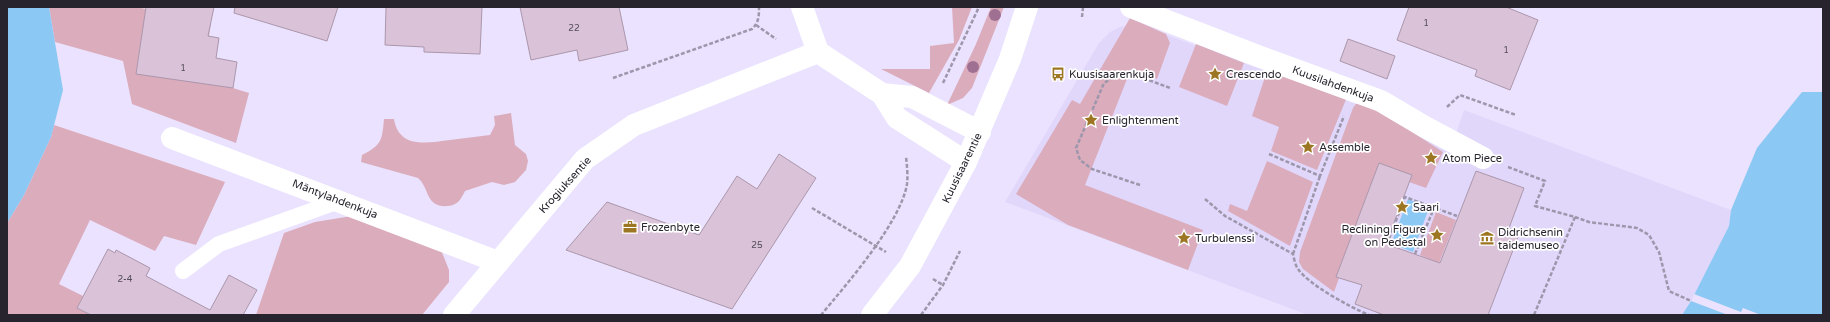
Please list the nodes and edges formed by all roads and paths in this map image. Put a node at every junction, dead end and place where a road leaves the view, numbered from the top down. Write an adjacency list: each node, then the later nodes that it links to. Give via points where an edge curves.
1 (759, 7): 8 (path)
2 (802, 7): 10 (street)
3 (979, 7): 15 (path)
4 (1027, 7): 19 (street, Kuusisaarentie, via 1010,59)
5 (1083, 7): 7 (path)
6 (1131, 7): 13 (street, Kuusilahdenkuja)
7 (1082, 17)
8 (756, 25): 9 (path); 11 (path, via 752,29)
9 (779, 41)
10 (818, 52): 14 (street); 38 (street, Krogiuksentie, via 634,126 585,159)
11 (613, 78)
12 (1170, 88): 26 (path, via 1130,73 1117,75 1104,83 1076,148 1080,160 1092,170)
13 (1354, 91): 17 (street, Kuusilahdenkuja, via 1381,101); 25 (path)
14 (882, 94): 15 (street, via 912,97); 18 (street, via 897,118)
15 (931, 106): 19 (street)
16 (1516, 115): 17 (path, via 1460,95)
17 (1425, 127): 22 (street, Kuusilahdenkuja)
18 (915, 131): 23 (street); 34 (path, via 904,149 907,185 897,213)
19 (980, 132): 23 (street, Kuusisaarentie)
20 (172, 138): 28 (street, Mäntylahdenkuja)
21 (1269, 154): 25 (path)
22 (1483, 158)
23 (966, 162): 43 (street, Kuusisaarentie, via 910,266)
24 (1527, 173): 32 (path, via 1545,180 1535,206)
25 (1320, 176): 36 (path)
26 (1140, 185)
27 (1205, 199): 36 (path, via 1225,216)
28 (339, 201): 38 (street, Mäntylahdenkuja); 39 (lane, via 218,244)
29 (812, 208): 34 (path)
30 (1434, 208): 31 (path); 33 (path, via 1405,196); 37 (path)
31 (1457, 216)
32 (1575, 218): 40 (path, via 1637,228 1649,235 1659,252 1669,291); 46 (path)
33 (1387, 244)
34 (875, 246): 42 (path)
35 (960, 250): 44 (path, via 943,285)
36 (1293, 254): 45 (path, via 1297,268 1309,280 1348,306)
37 (1415, 254)
38 (498, 262): 41 (street, Krogiuksentie)
39 (183, 271)
40 (1691, 301)
41 (454, 315)
42 (821, 315)
43 (872, 315)
44 (921, 315)
45 (1369, 315)
46 (1534, 315)

